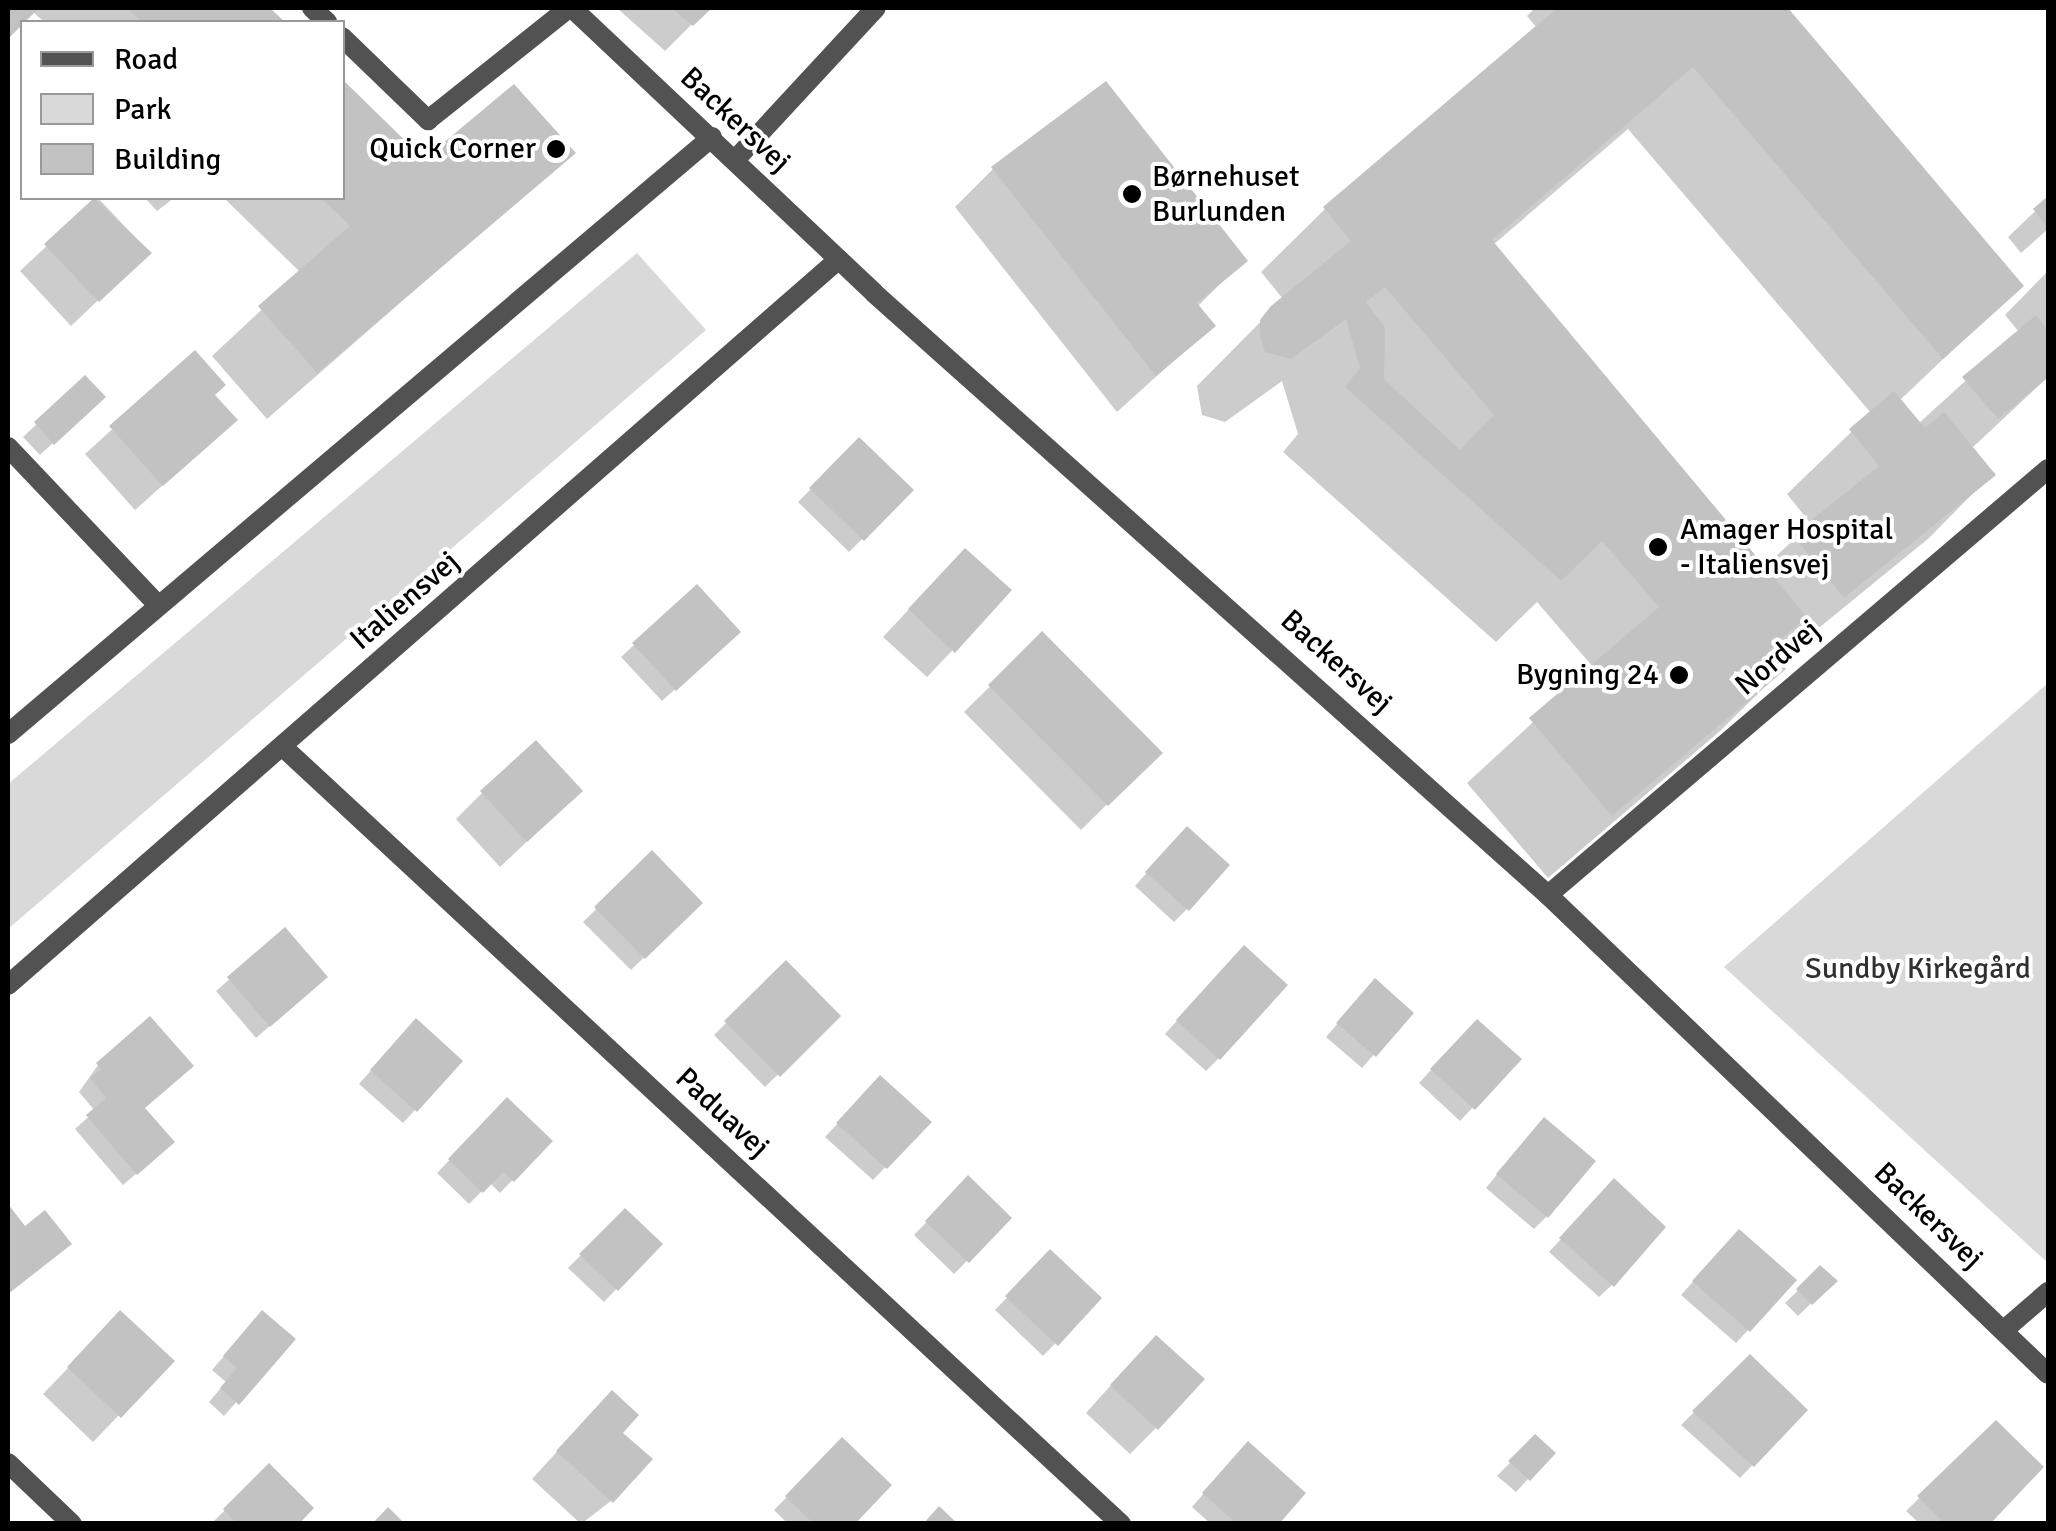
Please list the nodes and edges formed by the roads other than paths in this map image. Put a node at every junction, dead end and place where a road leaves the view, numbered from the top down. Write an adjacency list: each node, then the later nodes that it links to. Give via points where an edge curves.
1 (570, 8): 3 (street, via 428,120); 4 (street, Backersvej)
2 (876, 8): 5 (street)
3 (345, 40)
4 (712, 137): 5 (street, Backersvej); 9 (street)
5 (735, 160): 6 (street, Backersvej)
6 (839, 259): 11 (street, Italiensvej); 12 (street, Backersvej)
7 (8, 447): 9 (street)
8 (2048, 469): 12 (street, Nordvej)
9 (158, 605): 10 (street)
10 (8, 734)
11 (284, 747): 13 (street, Italiensvej); 19 (street, Paduavej)
12 (1548, 895): 15 (street, Backersvej)
13 (8, 984)
14 (2048, 1292): 15 (street)
15 (2004, 1330): 16 (street, Backersvej)
16 (2048, 1374)
17 (8, 1462): 18 (street)
18 (72, 1524)
19 (1121, 1524)

